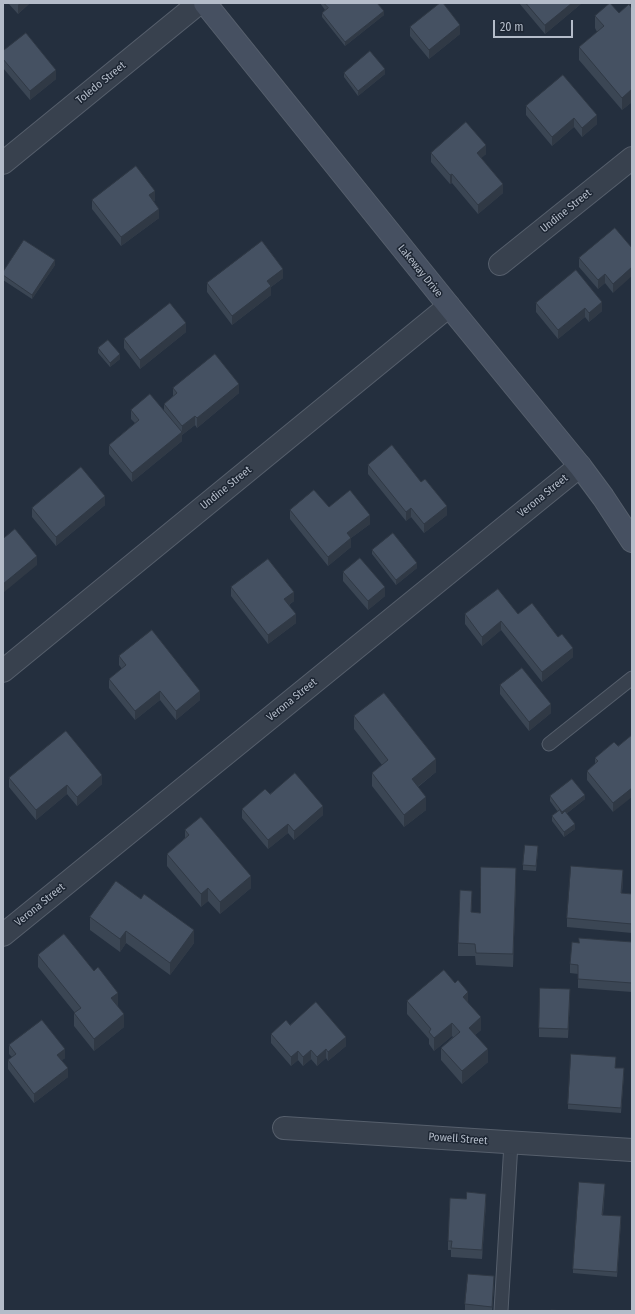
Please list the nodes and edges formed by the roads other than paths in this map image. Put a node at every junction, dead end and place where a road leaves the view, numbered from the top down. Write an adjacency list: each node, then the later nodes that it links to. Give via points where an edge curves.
1 (199, 3): 4 (street, Toledo Street)
2 (206, 3): 6 (main road, Lakeway Drive)
3 (632, 158): 5 (street, Undine Street)
4 (3, 163)
5 (500, 264)
6 (449, 306): 7 (main road, Lakeway Drive); 9 (street, Undine Street)
7 (580, 466): 8 (main road, Lakeway Drive, via 604,497); 12 (street, Verona Street)
8 (632, 541)
9 (3, 671)
10 (632, 678): 11 (lane)
11 (549, 744)
12 (3, 935)
13 (284, 1128): 14 (street, Powell Street)
14 (510, 1143): 15 (street, Powell Street); 16 (lane)
15 (632, 1150)
16 (501, 1311)

